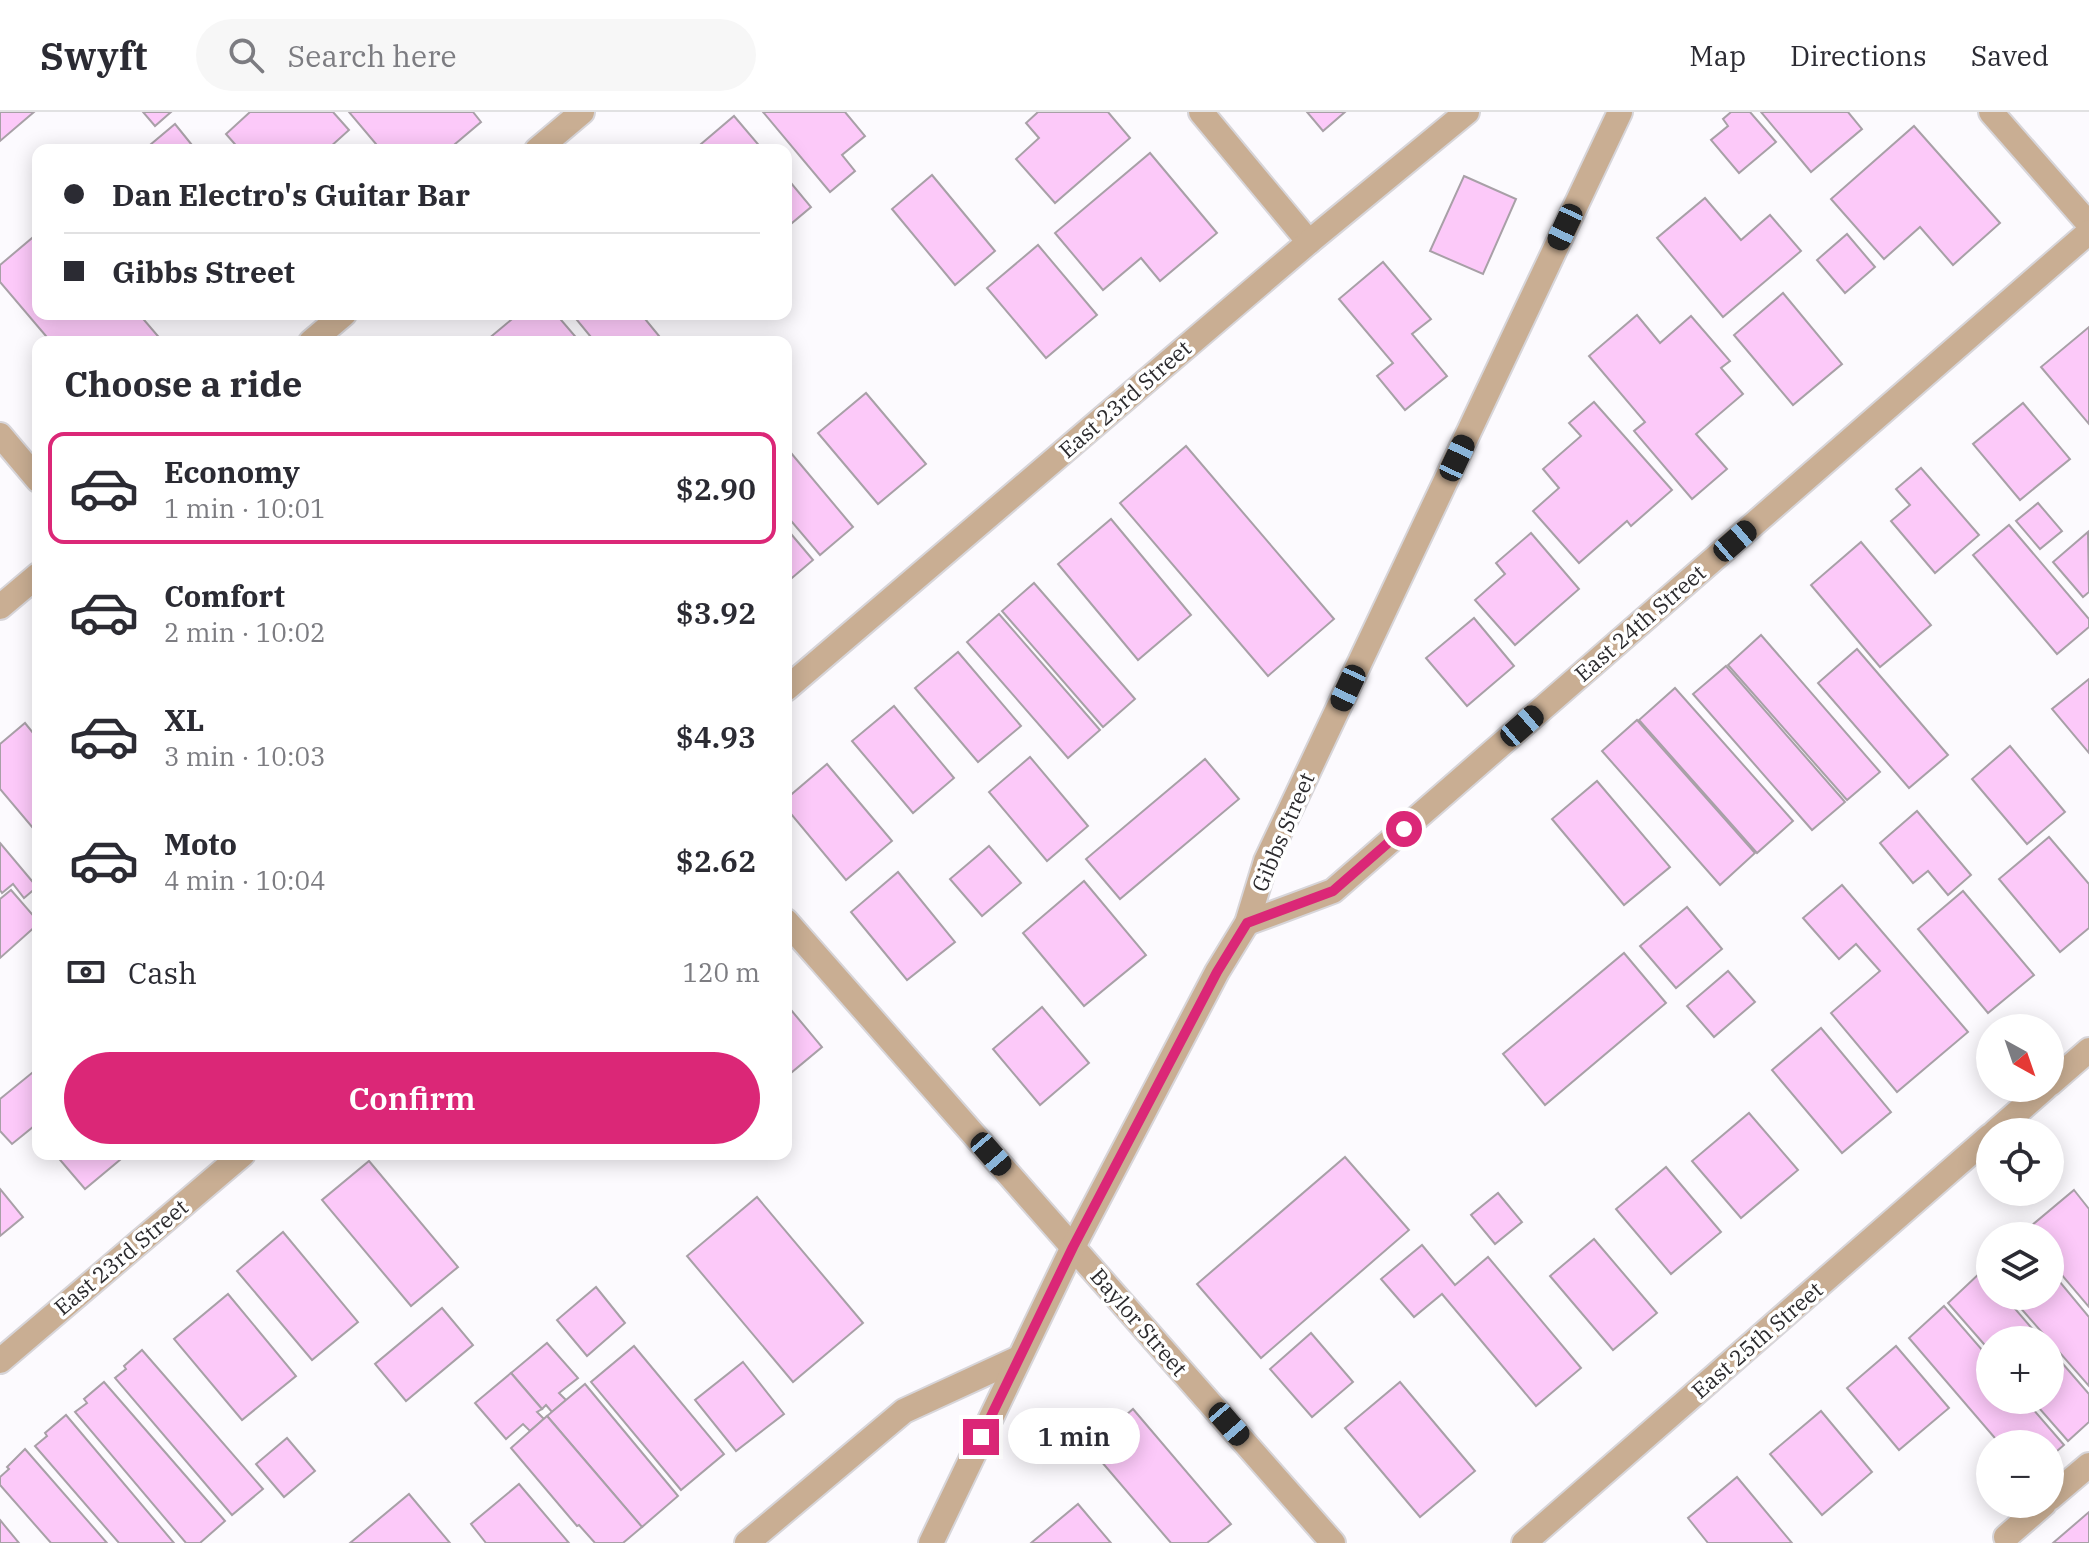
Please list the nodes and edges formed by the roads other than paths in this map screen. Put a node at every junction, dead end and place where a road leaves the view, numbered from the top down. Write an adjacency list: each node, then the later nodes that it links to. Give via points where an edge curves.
1 (582, 112): 6 (street)
2 (1201, 112): 9 (street)
3 (1467, 112): 9 (street, East 23rd Street)
4 (1620, 112): 17 (street, Gibbs Street, via 1266,861)
5 (1991, 112): 7 (street)
6 (544, 144)
7 (2089, 224)
8 (2089, 232): 17 (street, East 24th Street, via 1333,891)
9 (1309, 242): 16 (street, East 23rd Street)
10 (337, 320): 11 (street)
11 (318, 336)
12 (0, 435): 13 (street)
13 (32, 473)
14 (32, 580): 15 (street)
15 (0, 607)
16 (792, 684)
17 (1247, 923): 25 (street, Gibbs Street)
18 (792, 928): 25 (street, Baylor Street)
19 (2089, 1050): 20 (street)
20 (2064, 1072)
21 (2029, 1102): 22 (street)
22 (2011, 1118)
23 (1976, 1148): 35 (street, East 25th Street)
24 (236, 1160): 27 (street, East 23rd Street)
25 (1073, 1247): 26 (street, Gibbs Street); 34 (street, Baylor Street)
26 (1019, 1358): 32 (street, via 904,1411); 33 (street, Gibbs Street)
27 (0, 1361)
28 (2089, 1465): 29 (street)
29 (2064, 1486)
30 (2028, 1518): 31 (street)
31 (2006, 1537)
32 (747, 1543)
33 (931, 1543)
34 (1333, 1543)
35 (1524, 1543)

